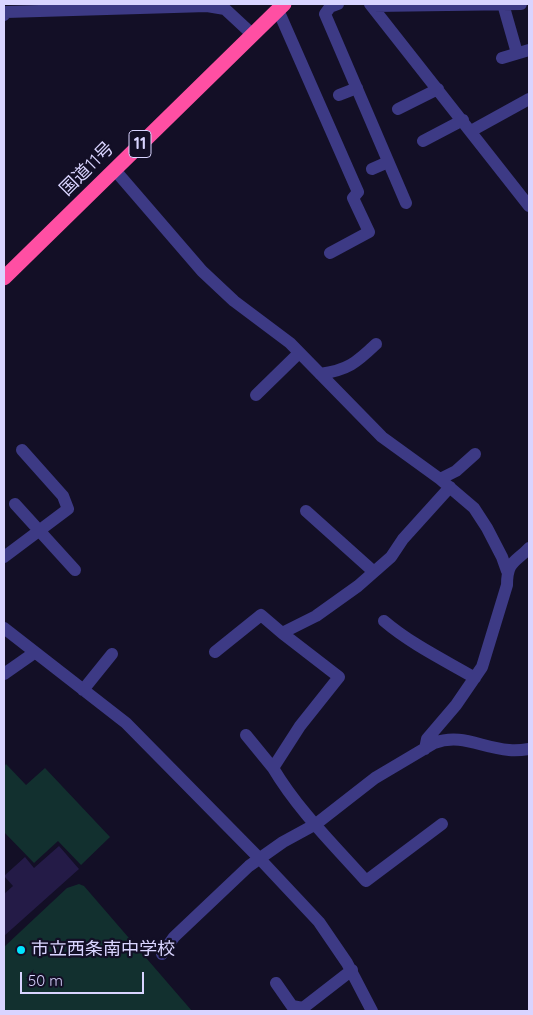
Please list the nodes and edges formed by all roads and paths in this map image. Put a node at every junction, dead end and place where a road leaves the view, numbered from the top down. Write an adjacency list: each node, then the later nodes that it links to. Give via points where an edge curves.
1 (338, 4): 11 (street, via 325,14)
2 (503, 4): 3 (street); 4 (street); 9 (street)
3 (521, 4)
4 (372, 5): 12 (street)
5 (59, 7): 7 (street, via 6,12); 8 (street, via 207,6 225,9)
6 (281, 7): 8 (highway, 国道11号 / 11); 24 (street, via 358,192 353,198 369,232)
7 (4, 15)
8 (253, 35): 20 (highway, 国道11号 / 11)
9 (523, 51): 10 (street)
10 (502, 58)
11 (357, 88): 13 (street); 19 (street)
12 (438, 89): 15 (street); 16 (street)
13 (339, 95)
14 (529, 99): 17 (street)
15 (398, 109)
16 (463, 120): 17 (street); 18 (street)
17 (471, 131): 23 (street)
18 (422, 141)
19 (388, 162): 21 (street); 22 (street)
20 (114, 169): 25 (highway, 国道11号 / 11); 27 (street, via 202,271)
21 (372, 169)
22 (406, 203)
23 (529, 206)
24 (330, 253)
25 (4, 278)
26 (376, 344): 28 (street, via 359,361 340,371)
27 (299, 353): 28 (street); 29 (street)
28 (320, 374): 32 (street, via 382,437)
29 (256, 395)
30 (22, 450): 36 (street, via 63,496 68,509)
31 (475, 454): 32 (street, via 456,471)
32 (440, 479): 33 (street)
33 (450, 487): 40 (street, via 474,508); 41 (street, via 391,557)
34 (15, 504): 36 (street)
35 (306, 511): 41 (street)
36 (39, 531): 38 (street); 39 (street)
37 (529, 548): 40 (street)
38 (4, 557)
39 (74, 570)
40 (507, 571): 49 (street, via 507,584 482,667)
41 (374, 572): 44 (street, via 316,616)
42 (384, 621): 49 (street, via 404,638)
43 (4, 628): 46 (street)
44 (282, 632): 45 (street, via 261,615); 54 (street, via 339,676 300,726)
45 (215, 652)
46 (34, 653): 48 (street); 50 (street)
47 (112, 654): 50 (street)
48 (4, 674)
49 (475, 678): 52 (street, via 427,739)
50 (83, 690): 57 (street, via 126,723)
51 (246, 735): 54 (street)
52 (425, 748): 53 (street, via 453,738 508,750); 55 (street, via 375,778)
53 (529, 750)
54 (273, 768): 55 (street, via 284,787)
55 (316, 824): 56 (street, via 366,881); 57 (street)
56 (442, 824)
57 (259, 858): 58 (street, via 174,937); 59 (street, via 319,922)
58 (162, 954)
59 (352, 970): 60 (street, via 303,1008 292,1006); 61 (street)
60 (276, 984)
61 (372, 1011)

